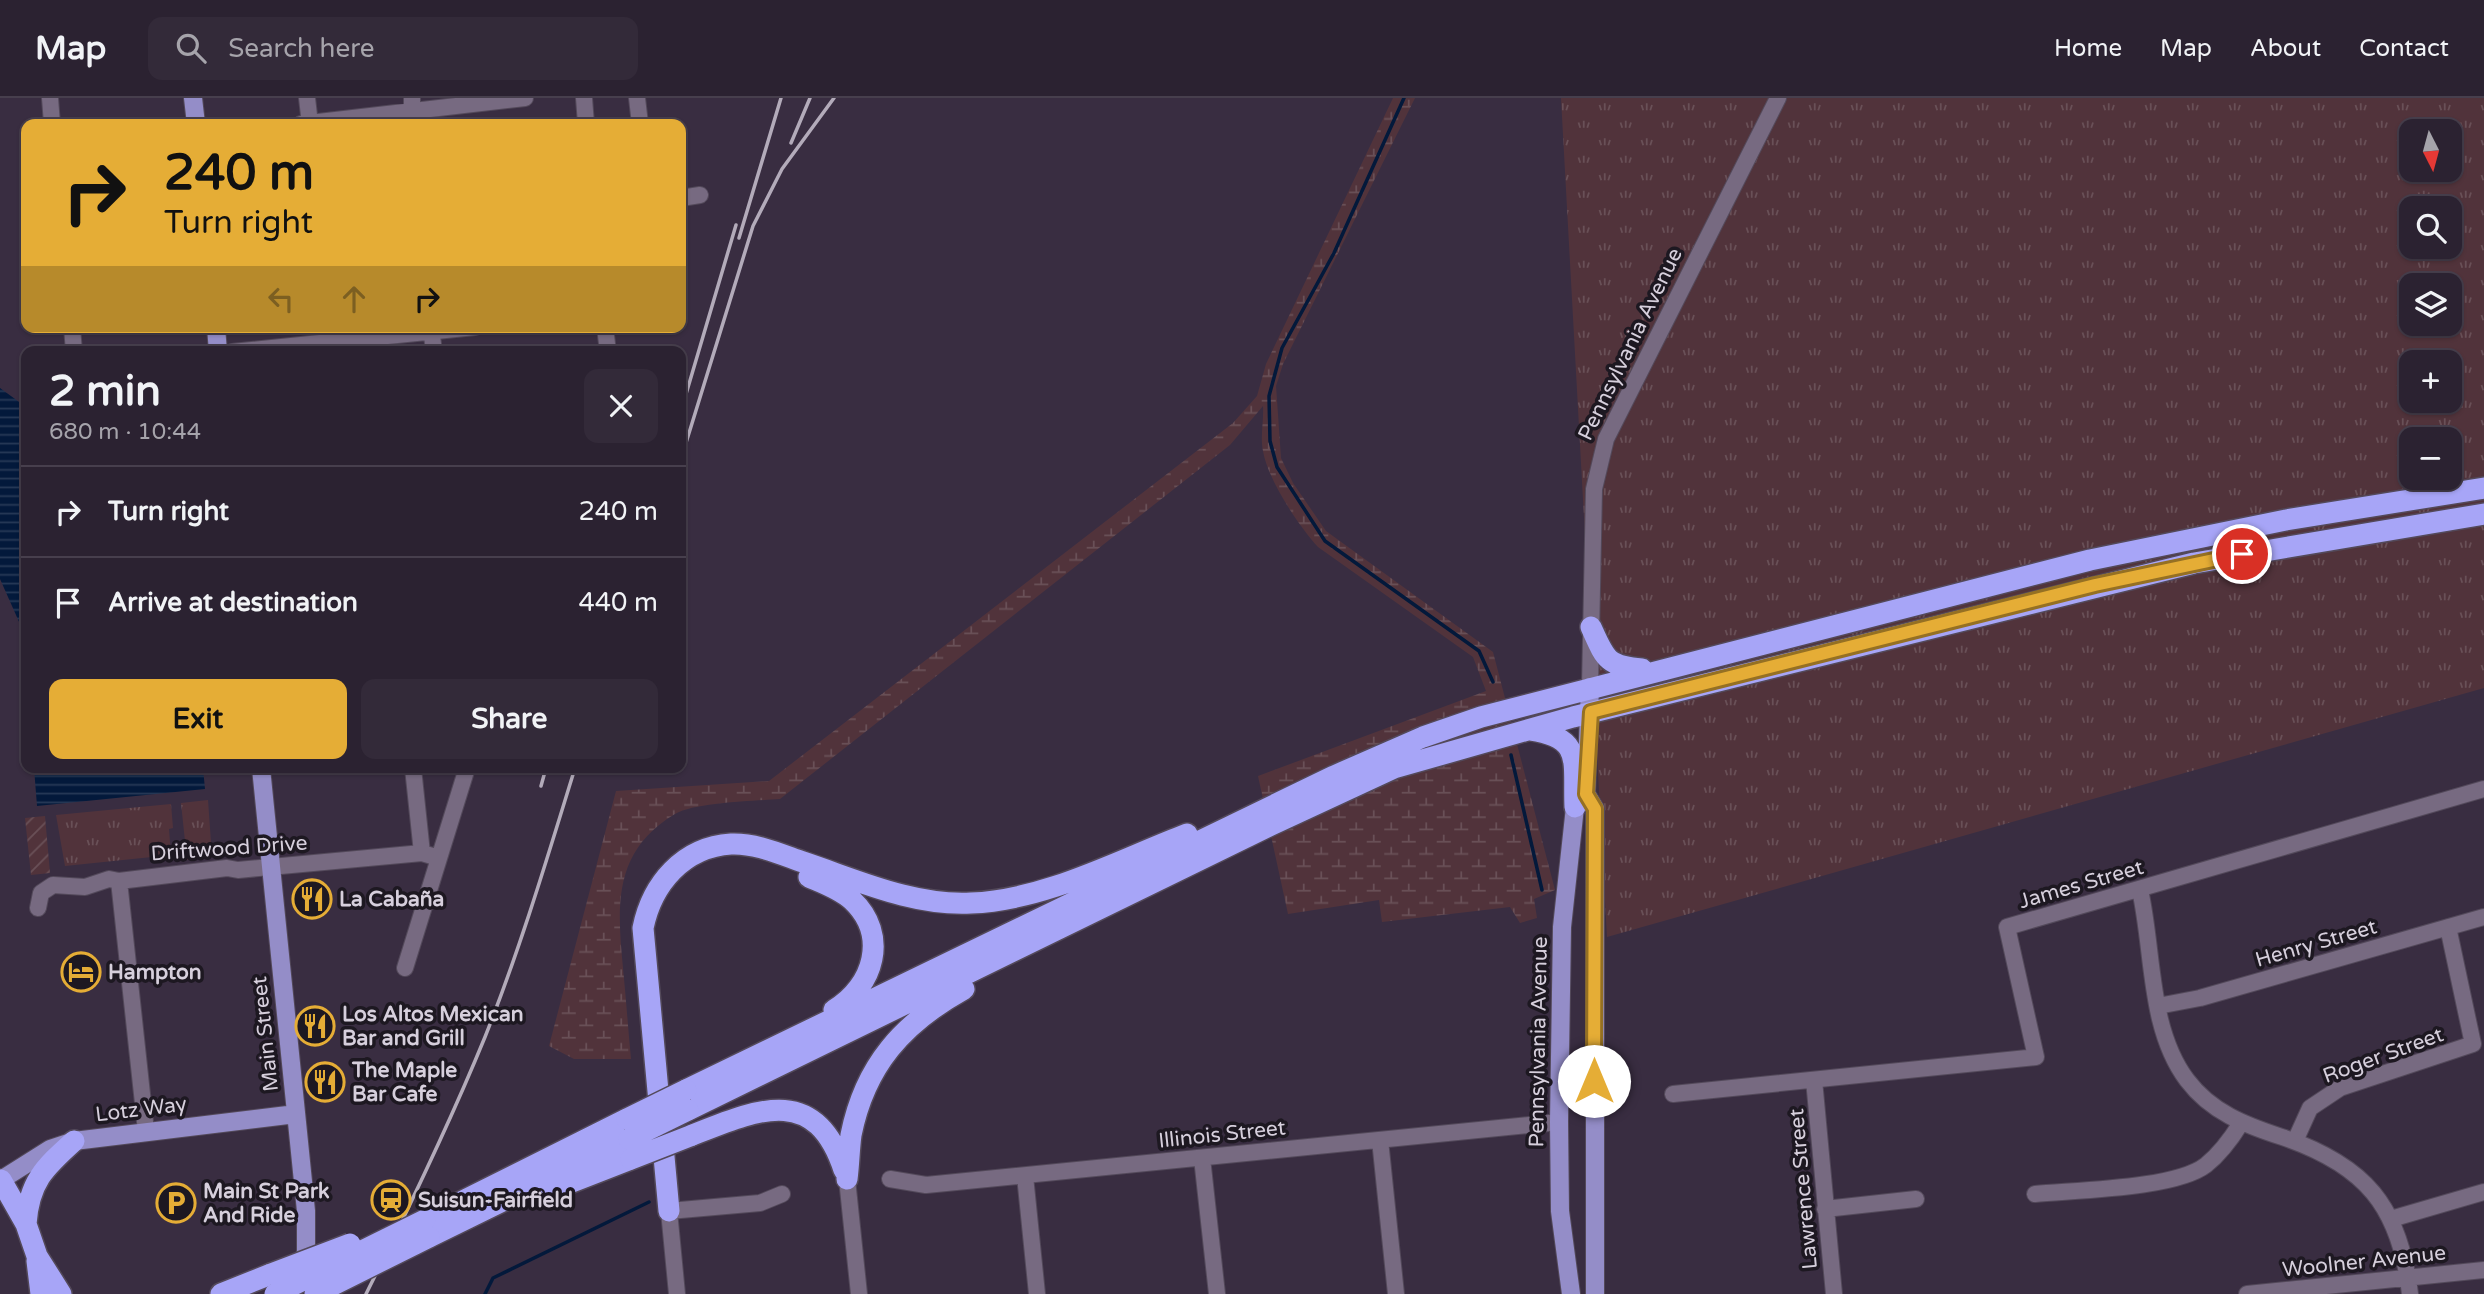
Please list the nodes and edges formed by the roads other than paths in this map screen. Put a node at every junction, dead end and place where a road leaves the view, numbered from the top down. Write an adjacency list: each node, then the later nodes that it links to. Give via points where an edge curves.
1 (50, 98): 9 (street)
2 (193, 98): 10 (main road)
3 (307, 98): 11 (street)
4 (525, 98): 8 (street)
5 (584, 98): 13 (street)
6 (637, 98): 14 (street)
7 (1778, 98): 22 (street, Pennsylvania Avenue, via 1606,439 1594,489)
8 (412, 111): 12 (street)
9 (52, 119)
10 (195, 119)
11 (309, 119)
12 (349, 119)
13 (586, 119)
14 (639, 119)
15 (699, 195): 16 (street)
16 (686, 197)
17 (395, 333): 18 (street)
18 (332, 340): 19 (street)
19 (282, 346)
20 (2484, 488): 23 (highway, via 2182,539)
21 (2484, 514): 25 (highway, via 2182,566)
22 (1591, 627): 23 (highway, via 1603,653 1617,667); 24 (street, Pennsylvania Avenue)
23 (1658, 670): 24 (highway)
24 (1590, 687): 25 (main road, Pennsylvania Avenue); 32 (highway, via 1423,737)
25 (1591, 712): 26 (highway); 31 (main road, Pennsylvania Avenue)
26 (1526, 729): 31 (highway, via 1559,735 1567,743); 38 (highway, via 1394,768)
27 (262, 773): 35 (main road, Main Street)
28 (414, 773): 33 (street)
29 (465, 773): 34 (street)
30 (2484, 789): 39 (street, James Street)
31 (1581, 801): 50 (main road, Pennsylvania Avenue, via 1562,927); 87 (main road, Pennsylvania Avenue, via 1595,809)
32 (1266, 809): 37 (highway, via 1226,818 1046,888 996,901 951,903 912,897 771,851 732,844 698,852 668,872); 45 (highway)
33 (422, 853): 34 (street, Driftwood Drive); 35 (street, Driftwood Drive)
34 (439, 858): 43 (street)
35 (271, 867): 36 (street, Driftwood Drive); 49 (main road, Main Street)
36 (119, 881): 40 (street, Driftwood Drive, via 109,878 85,887 53,885 41,893); 52 (street)
37 (663, 882): 45 (highway, via 701,860 746,856 833,887 864,914 874,951 861,988 846,1003); 67 (highway, via 646,915 643,948)
38 (1151, 884): 48 (highway); 60 (highway, via 1117,910 918,1018 886,1052 865,1089 851,1138)
39 (2140, 890): 44 (street); 46 (street, James Street, via 2007,927 2036,1057)
40 (38, 908)
41 (2484, 917): 42 (street, Henry Street)
42 (2448, 927): 44 (street, Henry Street); 56 (street, Roger Street, via 2473,1044 2340,1088 2311,1108)
43 (405, 968)
44 (2158, 1006): 51 (street, via 2172,1055 2188,1082 2219,1111)
45 (789, 1039): 48 (highway)
46 (1814, 1080): 47 (street, James Street); 66 (street, Lawrence Street)
47 (1673, 1094)
48 (687, 1100): 53 (highway, bridge)
49 (296, 1114): 52 (main road, Lotz Way); 79 (main road, Main Street, via 307,1235)
50 (1559, 1122): 54 (street, Illinois Street); 86 (main road, Pennsylvania Avenue, via 1560,1211)
51 (2241, 1123): 56 (street); 64 (street, via 2204,1167 2179,1177)
52 (146, 1131): 55 (main road, Lotz Way)
53 (629, 1139): 60 (highway, bridge, via 690,1136 761,1110 796,1111 825,1129); 70 (highway, via 481,1214); 70 (highway, via 486,1188)
54 (1380, 1140): 57 (street, Illinois Street); 85 (street)
55 (75, 1141): 59 (main road, Lotz Way, via 50,1149); 69 (highway, via 39,1176 30,1195)
56 (2295, 1141): 68 (street, via 2353,1170)
57 (1202, 1158): 58 (street, Illinois Street); 84 (street)
58 (1025, 1175): 61 (street, Illinois Street, via 926,1185); 83 (street)
59 (0, 1179): 69 (highway)
60 (847, 1179): 82 (street)
61 (890, 1179)
62 (2484, 1192): 68 (street)
63 (782, 1194): 67 (street, via 760,1203)
64 (2035, 1194)
65 (1916, 1199): 66 (street)
66 (1825, 1209): 88 (street, Lawrence Street)
67 (669, 1211): 81 (street)
68 (2391, 1219): 74 (street, via 2402,1243)
69 (26, 1224): 71 (highway)
70 (427, 1228): 73 (highway, bridge, via 388,1229); 80 (highway, bridge)
71 (37, 1256): 76 (highway); 77 (highway)
72 (2484, 1270): 74 (street, Woolner Avenue)
73 (273, 1284): 78 (highway)
74 (2409, 1286): 75 (street, Woolner Avenue)
75 (2268, 1293): 89 (street, Woolner Avenue)
76 (41, 1294)
77 (61, 1294)
78 (221, 1294)
79 (298, 1294)
80 (315, 1294)
81 (677, 1294)
82 (859, 1294)
83 (1037, 1294)
84 (1217, 1294)
85 (1396, 1294)
86 (1571, 1294)
87 (1595, 1294)
88 (1834, 1294)
89 (2247, 1294)

